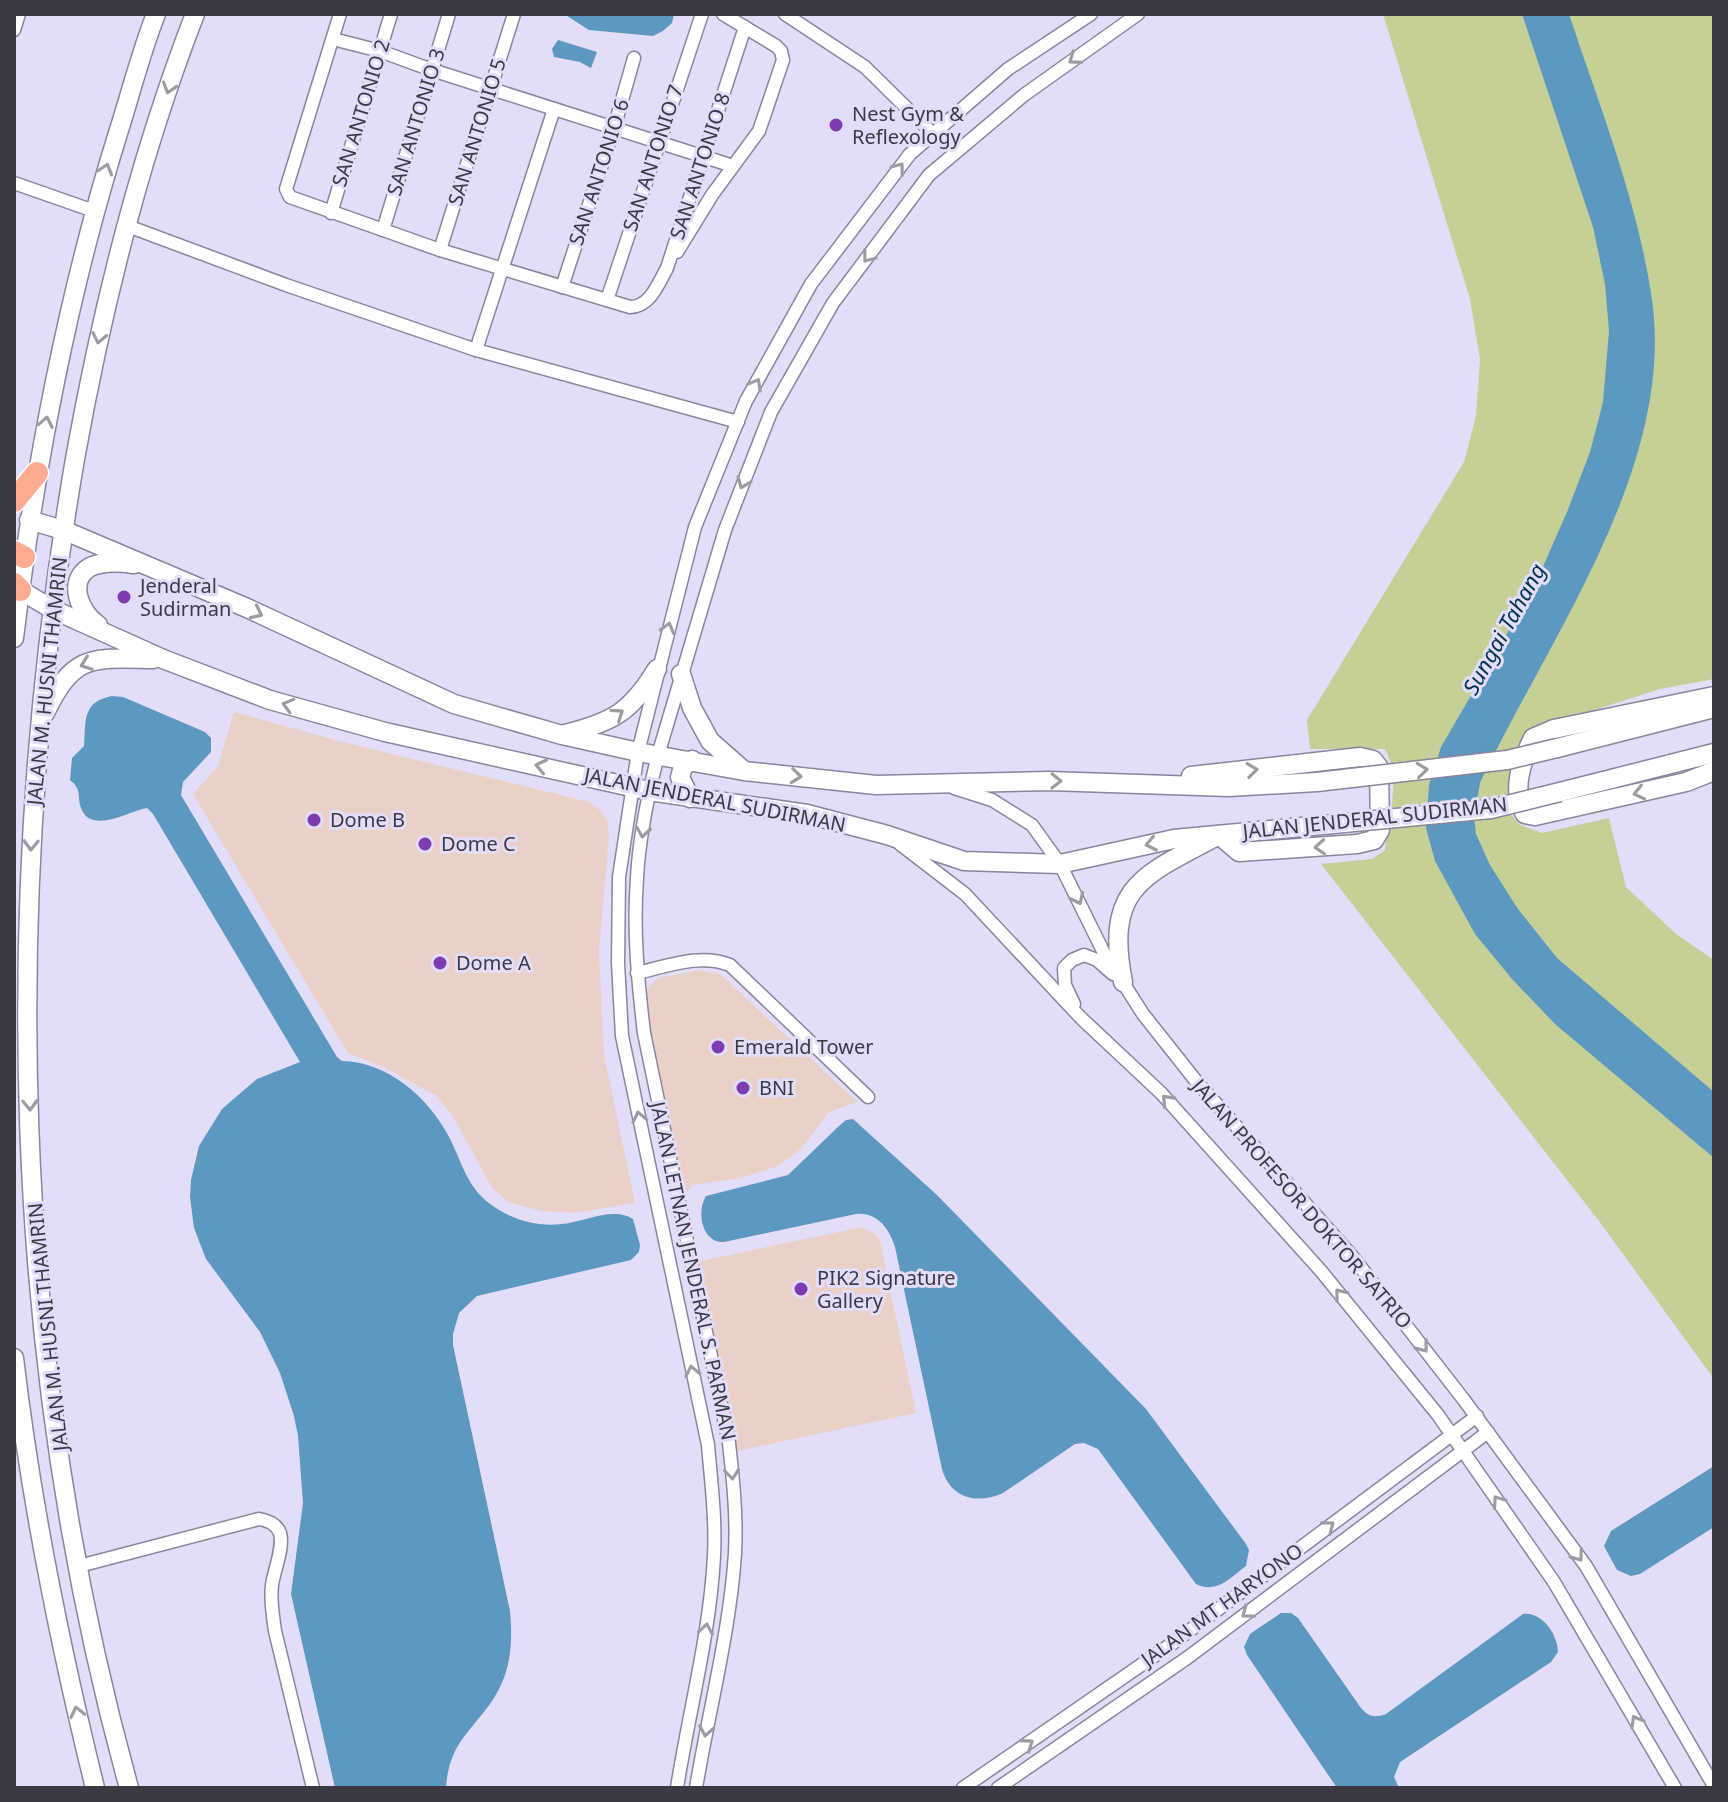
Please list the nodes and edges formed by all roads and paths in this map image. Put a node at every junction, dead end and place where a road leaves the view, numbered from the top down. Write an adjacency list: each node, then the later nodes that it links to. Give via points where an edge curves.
1 (19, 14): 14 (street)
2 (156, 14): 27 (street, JALAN M. HUSNI THAMRIN, one-way to 2)
3 (195, 14): 29 (street, JALAN M. HUSNI THAMRIN, one-way to 29)
4 (340, 14): 15 (street)
5 (391, 14): 16 (street, SAN ANTONIO 2)
6 (449, 14): 18 (street, SAN ANTONIO 3)
7 (514, 14): 19 (street, SAN ANTONIO 5)
8 (723, 14): 13 (street)
9 (785, 14): 22 (street, via 865,67)
10 (1091, 14): 22 (street, via 1008,69)
11 (1138, 14): 50 (street, JALAN LETNAN JENDERAL S. PARMAN, one-way to 50, via 1024,95 929,175 833,303 771,412 725,530)
12 (701, 15): 23 (street, SAN ANTONIO 7)
13 (745, 27): 24 (street, SAN ANTONIO 8); 25 (street, via 776,46 783,60 759,131)
14 (14, 30)
15 (333, 39): 16 (street); 28 (street, via 286,189 290,197)
16 (380, 51): 18 (street); 28 (street, SAN ANTONIO 2)
17 (634, 58): 21 (street, SAN ANTONIO 6)
18 (432, 70): 19 (street); 30 (street, SAN ANTONIO 3)
19 (491, 87): 20 (street); 31 (street, SAN ANTONIO 5)
20 (554, 109): 21 (street); 33 (street)
21 (614, 128): 23 (street); 34 (street, SAN ANTONIO 6)
22 (933, 134): 37 (street, one-way to 22, via 811,284 910,154)
23 (658, 142): 24 (street); 35 (street, SAN ANTONIO 7)
24 (703, 157): 25 (street); 32 (street, SAN ANTONIO 8)
25 (733, 166): 32 (street)
26 (14, 183): 27 (street)
27 (94, 211): 38 (street, JALAN M. HUSNI THAMRIN, one-way to 27)
28 (331, 213): 30 (street)
29 (125, 225): 36 (street); 41 (street, JALAN M. HUSNI THAMRIN, one-way to 41)
30 (383, 230): 31 (street)
31 (440, 250): 33 (street)
32 (667, 268): 35 (street, SAN ANTONIO 8, via 639,307)
33 (503, 269): 34 (street); 36 (street)
34 (562, 287): 35 (street)
35 (607, 300)
36 (476, 350): 37 (street)
37 (738, 422): 49 (street, one-way to 37, via 695,527)
38 (37, 473): 39 (highway); 40 (street, JALAN M. HUSNI THAMRIN)
39 (14, 501)
40 (29, 520): 41 (street, JALAN JENDERAL SUDIRMAN); 42 (street, JALAN M. HUSNI THAMRIN)
41 (63, 530): 43 (street, JALAN JENDERAL SUDIRMAN); 45 (street, JALAN M. HUSNI THAMRIN)
42 (19, 554): 44 (street, JALAN M. HUSNI THAMRIN)
43 (147, 565): 47 (street, via 101,564 86,570 78,582 79,600 92,621); 54 (street, JALAN JENDERAL SUDIRMAN, one-way to 54, via 454,704)
44 (17, 587): 45 (street, JALAN JENDERAL SUDIRMAN); 46 (street, JALAN M. HUSNI THAMRIN)
45 (52, 609): 47 (street, JALAN JENDERAL SUDIRMAN); 53 (street, JALAN M. HUSNI THAMRIN)
46 (14, 638)
47 (124, 642): 48 (street, JALAN JENDERAL SUDIRMAN)
48 (163, 659): 53 (street, one-way to 53, via 102,659 78,666 60,685); 63 (street, JALAN JENDERAL SUDIRMAN, one-way to 48, via 385,732 270,700)
49 (657, 669): 54 (street, one-way to 49, via 620,715 643,693); 55 (street)
50 (681, 674): 57 (street, JALAN LETNAN JENDERAL S. PARMAN); 59 (street, via 710,741)
51 (1714, 696): 60 (street, one-way to 51, via 1535,816 1525,814 1517,802 1519,777 1533,738 1554,729)
52 (1714, 708): 61 (street, JALAN JENDERAL SUDIRMAN, one-way to 52, bridge, via 1229,787 1507,760)
53 (39, 726): 77 (street, JALAN M. HUSNI THAMRIN, one-way to 77, via 28,960 33,1175 54,1410)
54 (562, 735): 55 (street, JALAN JENDERAL SUDIRMAN)
55 (638, 752): 57 (street, JALAN JENDERAL SUDIRMAN); 63 (street)
56 (1714, 753): 66 (street, JALAN JENDERAL SUDIRMAN, bridge, via 1491,809)
57 (658, 755): 58 (street, JALAN JENDERAL SUDIRMAN); 63 (street, JALAN LETNAN JENDERAL S. PARMAN)
58 (692, 760): 59 (street, JALAN JENDERAL SUDIRMAN); 64 (street, via 680,777)
59 (744, 771): 62 (street, JALAN JENDERAL SUDIRMAN, one-way to 62, via 876,785)
60 (1714, 771)
61 (1091, 782): 62 (street, JALAN JENDERAL SUDIRMAN, one-way to 61); 66 (street, one-way to 66, via 1212,775 1360,757 1379,768 1380,830 1374,840 1239,852)
62 (939, 783): 67 (street, JALAN PROFESOR DOKTOR SATRIO, via 992,800 1032,825)
63 (640, 788): 64 (street, JALAN JENDERAL SUDIRMAN); 68 (street, JALAN LETNAN JENDERAL S. PARMAN, one-way to 68); 82 (street, JALAN LETNAN JENDERAL S. PARMAN, one-way to 63, via 707,1624 713,1497 708,1445 622,1036 619,877)
64 (690, 798): 65 (street, JALAN JENDERAL SUDIRMAN, via 807,814)
65 (887, 835): 67 (street, JALAN JENDERAL SUDIRMAN, via 964,861); 70 (street, JALAN PROFESOR DOKTOR SATRIO, via 965,894)
66 (1219, 835): 67 (street, JALAN JENDERAL SUDIRMAN, one-way to 67, via 1174,839); 69 (street, via 1152,871 1123,904 1116,951)
67 (1060, 864): 69 (street, JALAN PROFESOR DOKTOR SATRIO, one-way to 69)
68 (637, 973): 71 (street, via 700,959 730,965); 83 (street, JALAN LETNAN JENDERAL S. PARMAN, one-way to 83, via 644,1033 729,1443 735,1496 729,1598)
69 (1123, 982): 70 (street, via 1097,960 1084,955 1072,960 1064,968 1065,985); 73 (street, JALAN PROFESOR DOKTOR SATRIO, one-way to 73, via 1196,1081 1352,1256)
70 (1081, 1018): 75 (street, JALAN PROFESOR DOKTOR SATRIO, one-way to 70, via 1311,1259 1161,1093)
71 (868, 1097)
72 (14, 1358): 79 (street, JALAN M. HUSNI THAMRIN, one-way to 72, via 48,1578)
73 (1477, 1416): 74 (street, JALAN PROFESOR DOKTOR SATRIO); 75 (street, JALAN MT HARYONO)
74 (1488, 1432): 76 (street, JALAN MT HARYONO); 78 (street, JALAN PROFESOR DOKTOR SATRIO, one-way to 78, via 1586,1566)
75 (1452, 1435): 76 (street, JALAN PROFESOR DOKTOR SATRIO); 84 (street, JALAN MT HARYONO, one-way to 75, via 1173,1643)
76 (1463, 1451): 85 (street, JALAN MT HARYONO, one-way to 85, via 1187,1658); 86 (street, JALAN PROFESOR DOKTOR SATRIO, one-way to 76, via 1554,1582)
77 (79, 1566): 80 (street, JALAN M. HUSNI THAMRIN); 81 (street, via 259,1519 277,1527 281,1537 271,1605)
78 (1714, 1786)
79 (95, 1788)
80 (129, 1788)
81 (313, 1788)
82 (677, 1788)
83 (696, 1788)
84 (963, 1788)
85 (998, 1788)
86 (1675, 1788)

